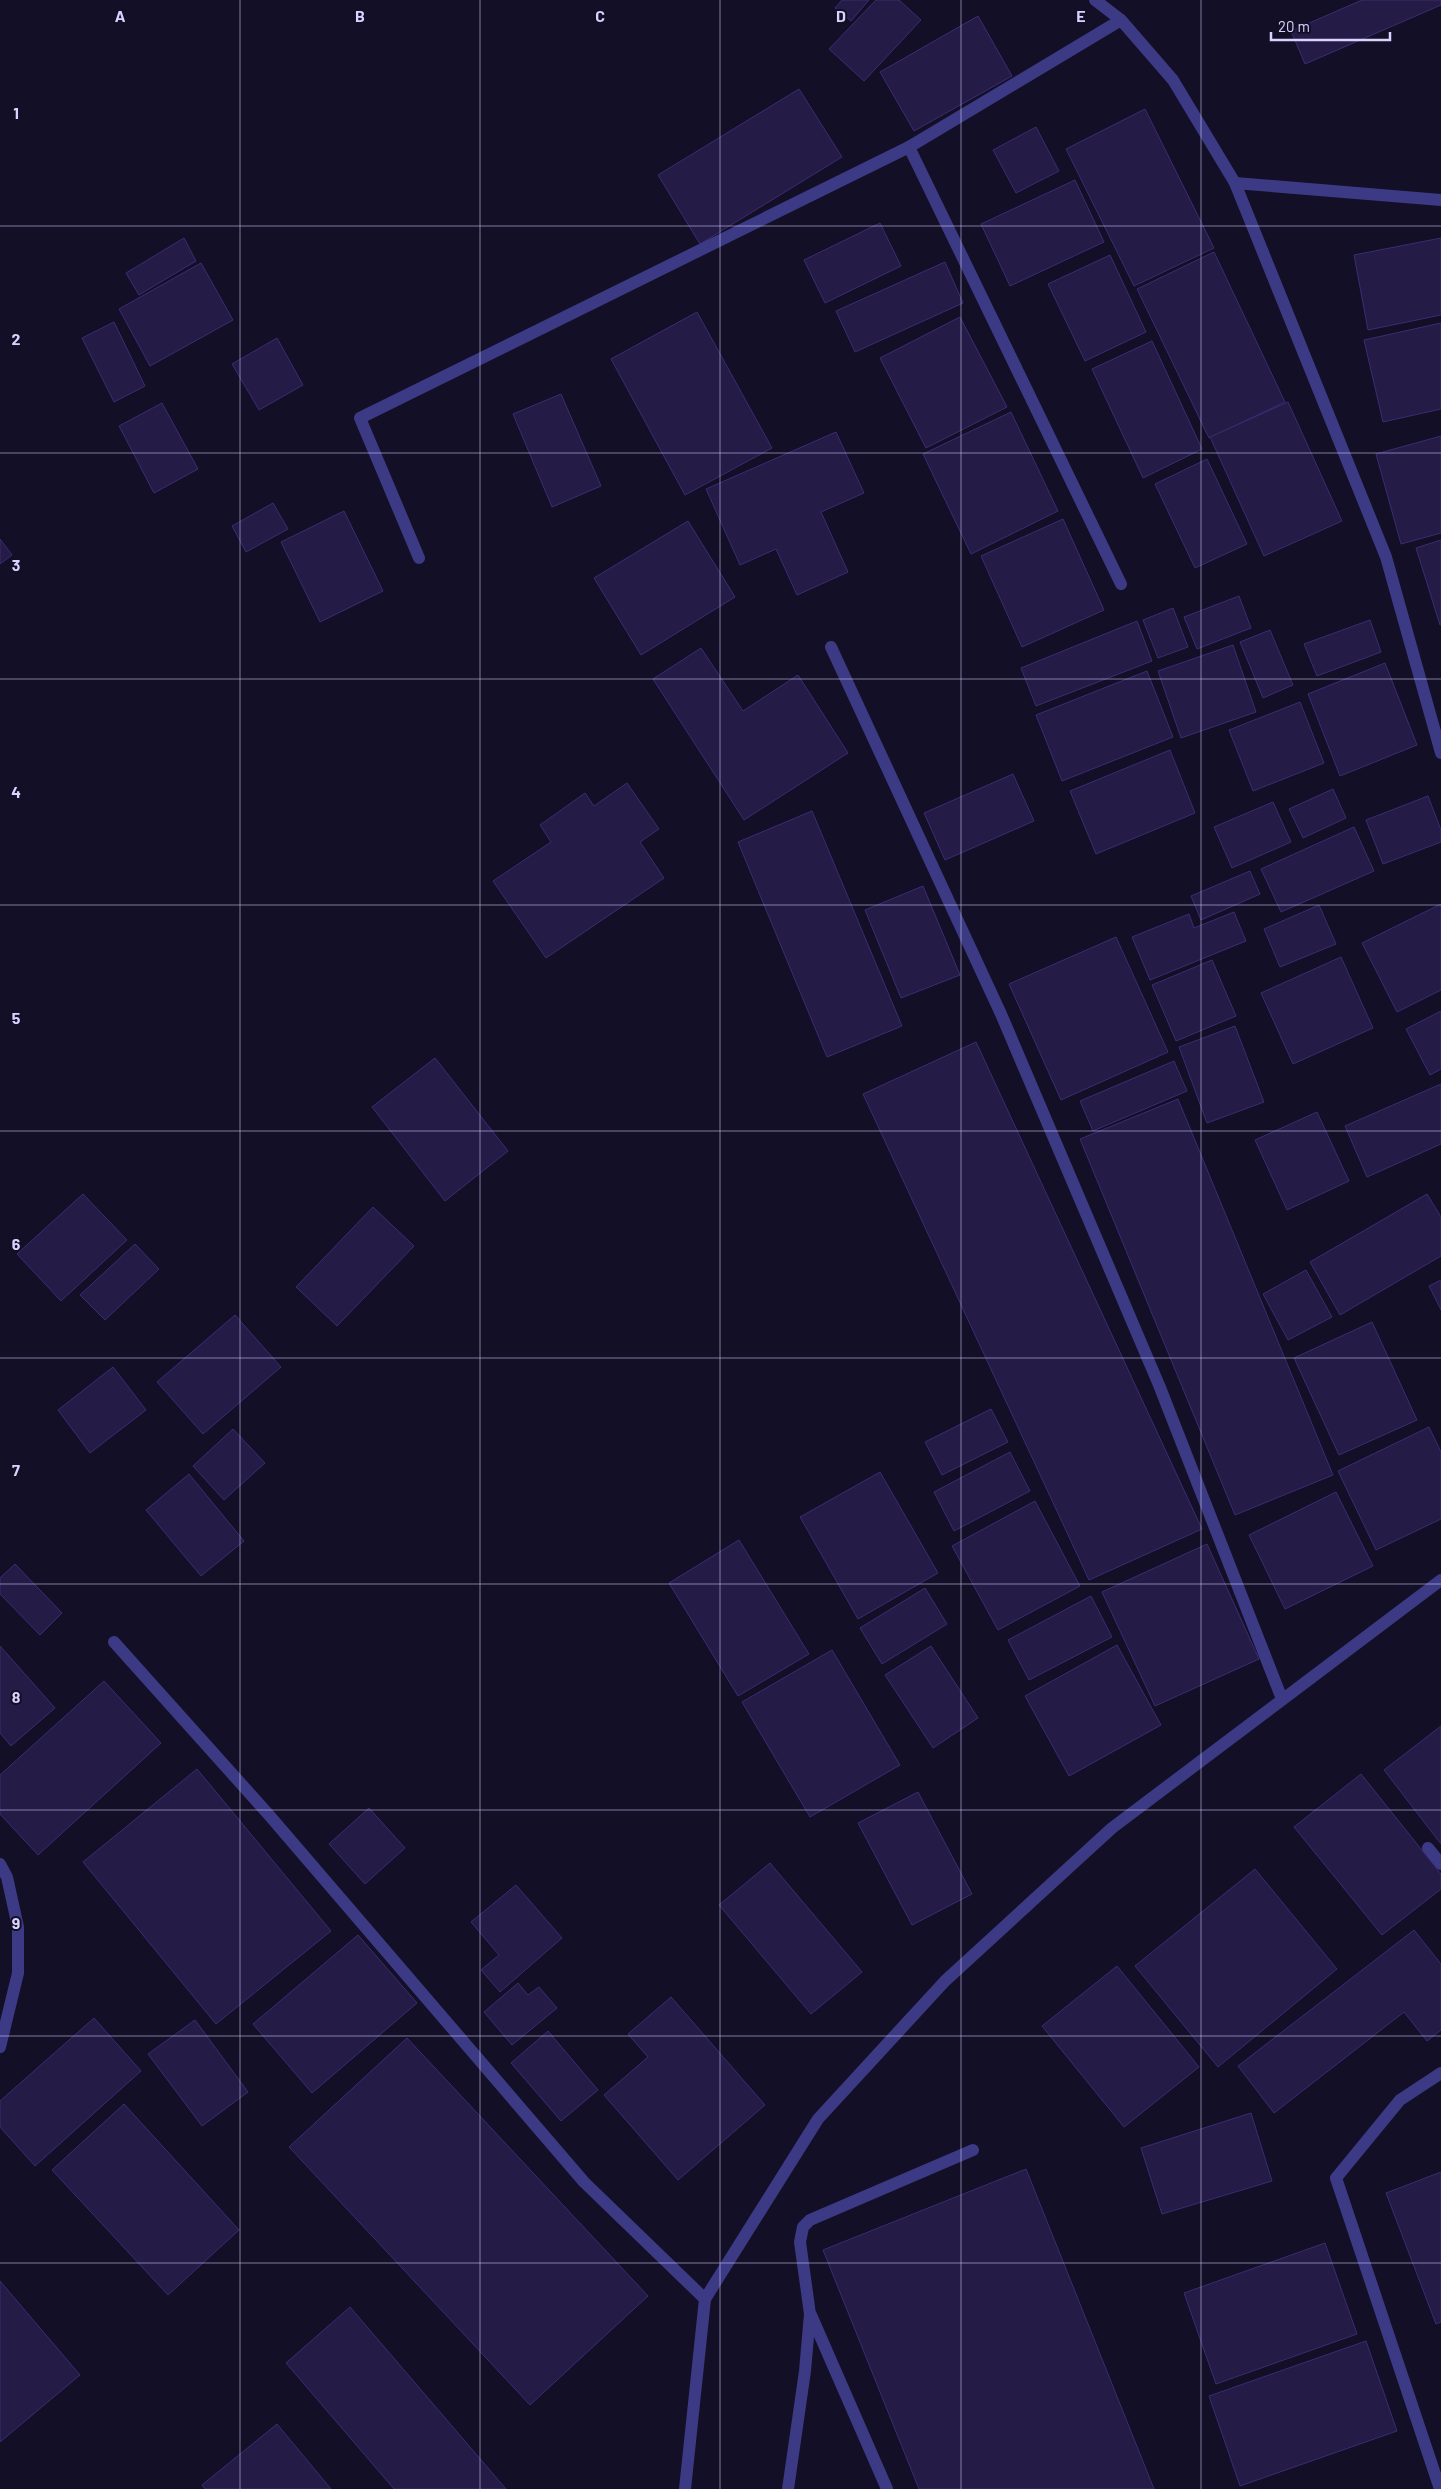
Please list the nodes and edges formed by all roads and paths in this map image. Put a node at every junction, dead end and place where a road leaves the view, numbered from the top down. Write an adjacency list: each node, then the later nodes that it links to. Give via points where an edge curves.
1 (1095, 0): 2 (street)
2 (1121, 20): 3 (street); 4 (street, via 1173,80)
3 (909, 146): 6 (street, via 360,418); 7 (street)
4 (1235, 183): 5 (street); 9 (street, via 1386,557)
5 (1441, 200)
6 (419, 558)
7 (1121, 584)
8 (830, 647): 12 (street, via 1001,1014 1159,1385)
9 (1441, 753)
10 (1441, 1580): 12 (street)
11 (114, 1642): 19 (street, via 269,1815 584,2182)
12 (1282, 1699): 19 (street, via 1112,1828 946,1981 818,2119)
13 (1428, 1848): 15 (street)
14 (0, 1864): 16 (street, via 7,1877 18,1927 18,1972)
15 (1441, 1864)
16 (0, 2047)
17 (1441, 2073): 24 (street, via 1400,2100 1336,2178)
18 (973, 2150): 20 (street, via 810,2220 803,2227 800,2242)
19 (705, 2298): 21 (street)
20 (810, 2314): 22 (street); 23 (street)
21 (685, 2489)
22 (788, 2489)
23 (887, 2489)
24 (1440, 2489)

